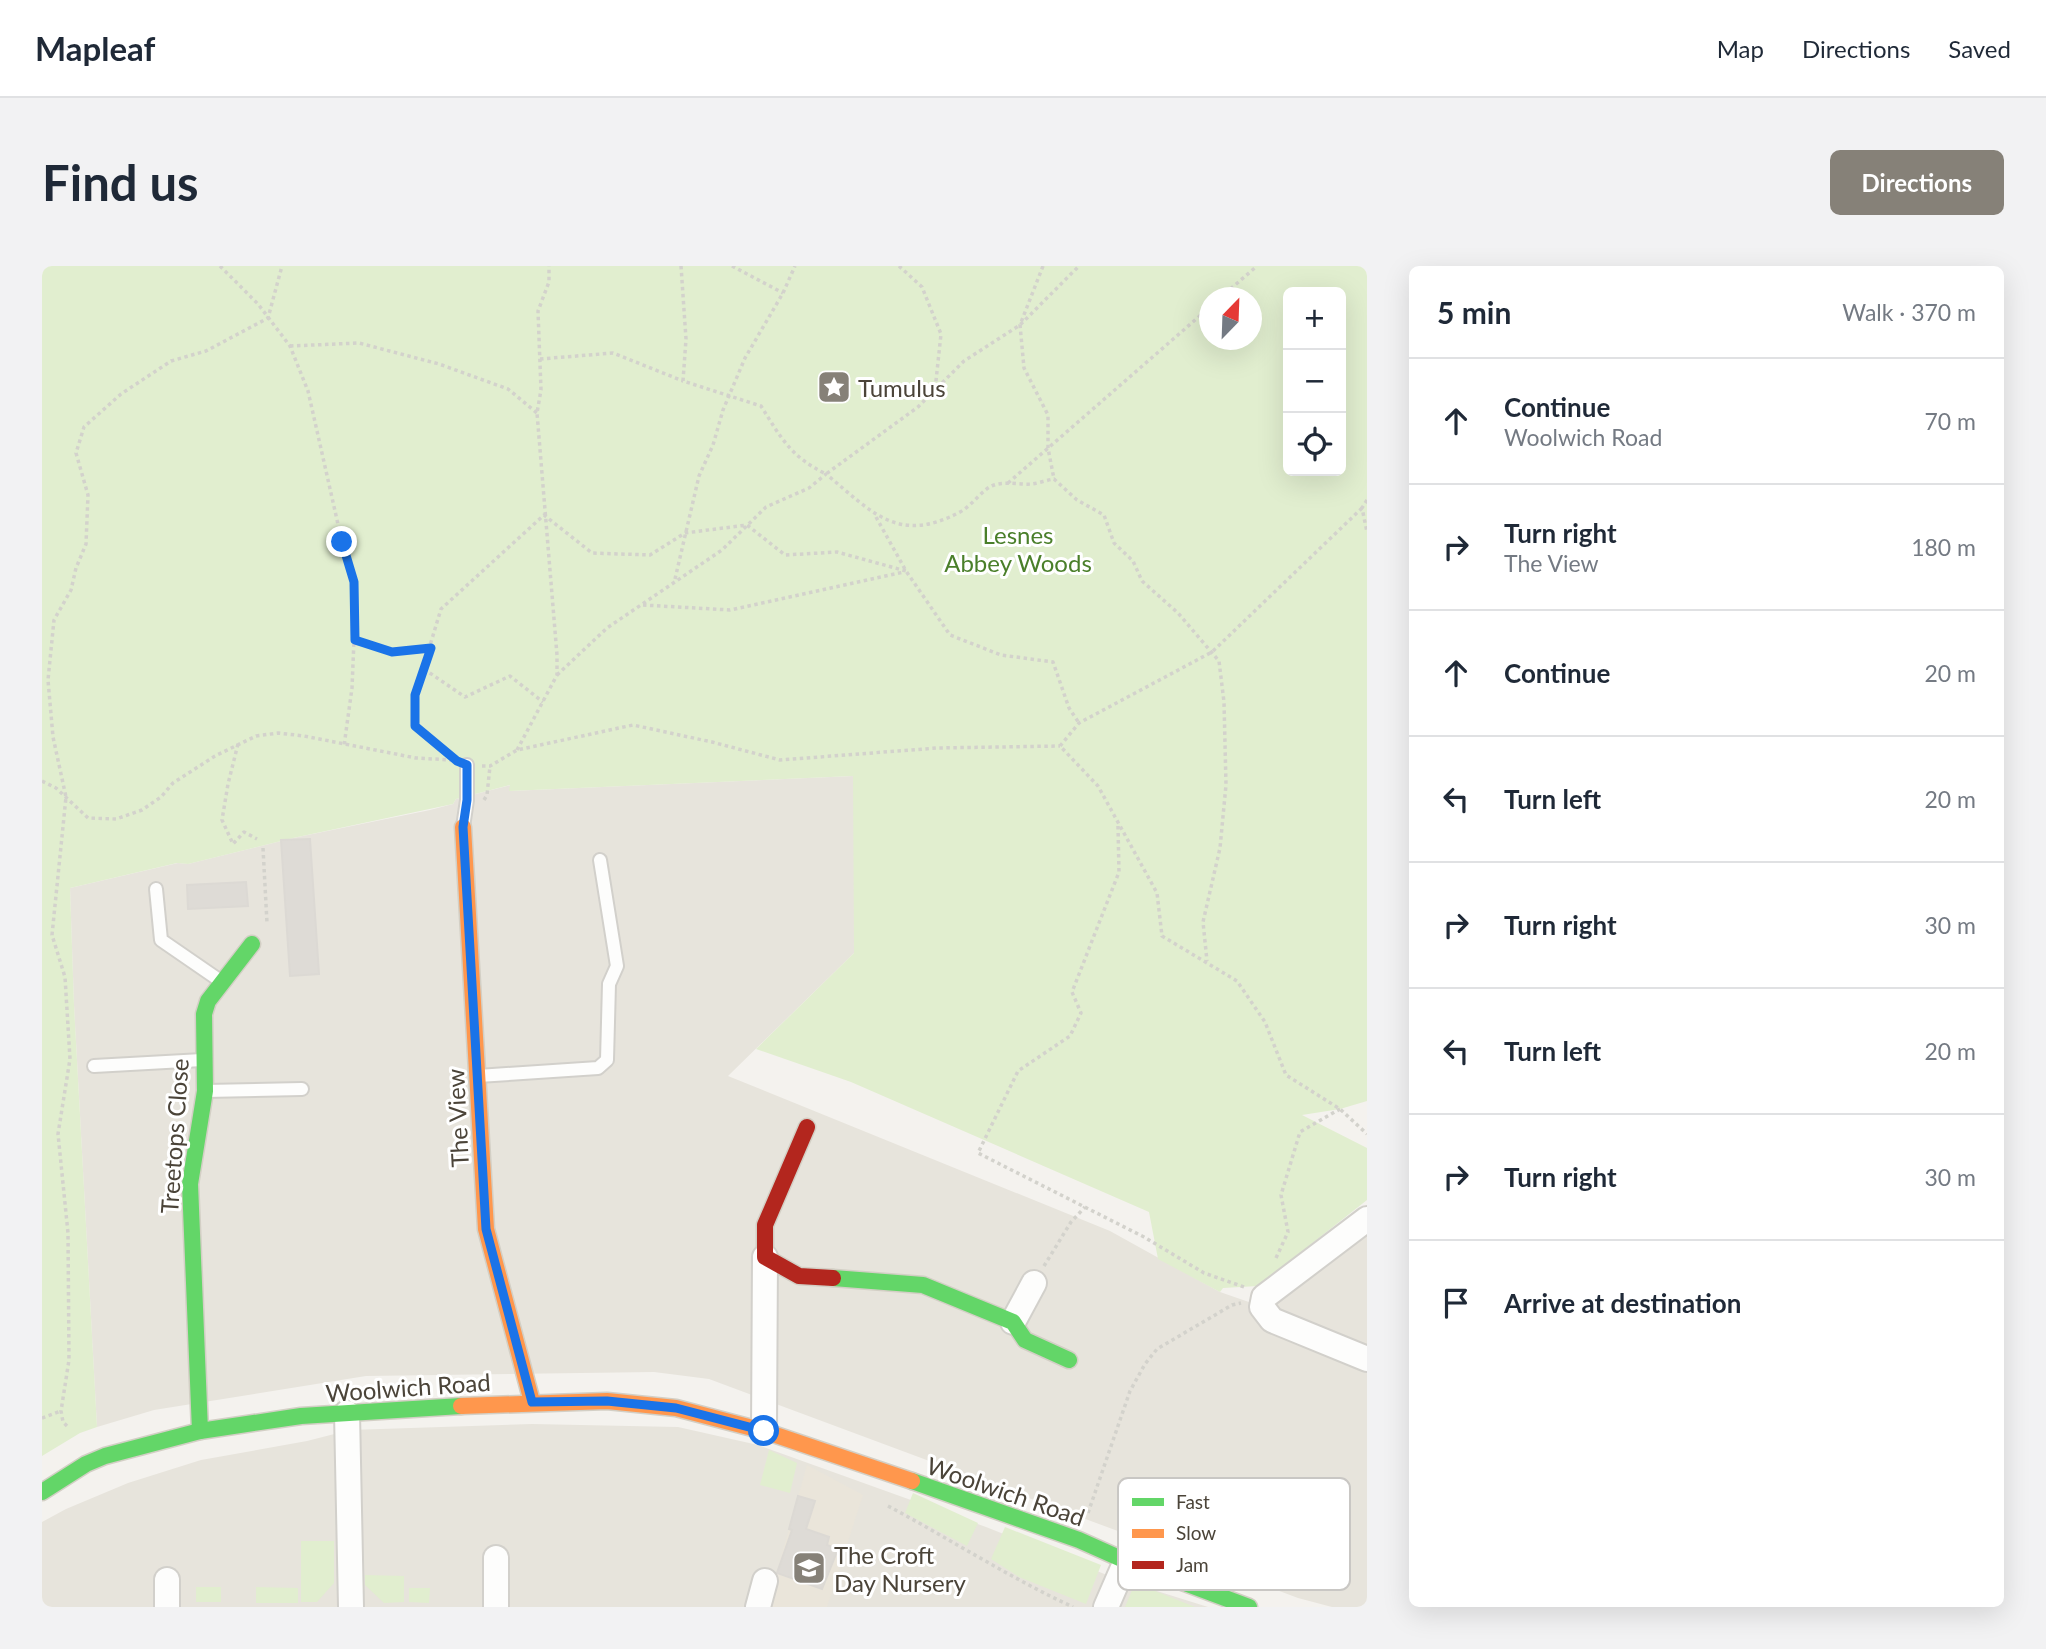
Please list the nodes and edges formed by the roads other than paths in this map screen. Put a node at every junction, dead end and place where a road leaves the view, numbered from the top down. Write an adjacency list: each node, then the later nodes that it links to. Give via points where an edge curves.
1 (467, 765): 2 (lane)
2 (463, 827): 9 (street, The View)
3 (600, 860): 9 (lane, via 617,966 609,984 607,1060 598,1068)
4 (156, 889): 6 (lane, via 161,940)
5 (252, 944): 6 (street, Treetops Close)
6 (223, 982): 7 (street, Treetops Close, via 204,1014)
7 (205, 1060): 8 (lane); 11 (street, Treetops Close)
8 (94, 1066)
9 (477, 1076): 19 (street, The View, via 486,1229)
10 (302, 1089): 11 (lane)
11 (205, 1091): 21 (street, Treetops Close, via 190,1184)
12 (807, 1127): 14 (street, via 765,1225)
13 (1367, 1219): 17 (street, via 1264,1297 1262,1307 1272,1320)
14 (765, 1257): 16 (street, via 799,1276 923,1285); 22 (street)
15 (1034, 1283): 16 (street)
16 (1013, 1322): 18 (street, via 1024,1340)
17 (1367, 1359)
18 (1069, 1360)
19 (532, 1402): 20 (street, Woolwich Road); 22 (street, Woolwich Road, via 607,1401 676,1408)
20 (348, 1413): 21 (street, Woolwich Road); 31 (street)
21 (200, 1431): 23 (street, Woolwich Road, via 105,1456)
22 (764, 1431): 24 (street, Woolwich Road)
23 (42, 1492)
24 (1118, 1557)
25 (496, 1558): 32 (street)
26 (1118, 1579): 34 (street)
27 (167, 1580): 30 (street)
28 (765, 1581): 33 (street)
29 (1205, 1590): 35 (street, Woolwich Road)
30 (167, 1607)
31 (351, 1607)
32 (496, 1607)
33 (758, 1607)
34 (1106, 1607)
35 (1249, 1607)

